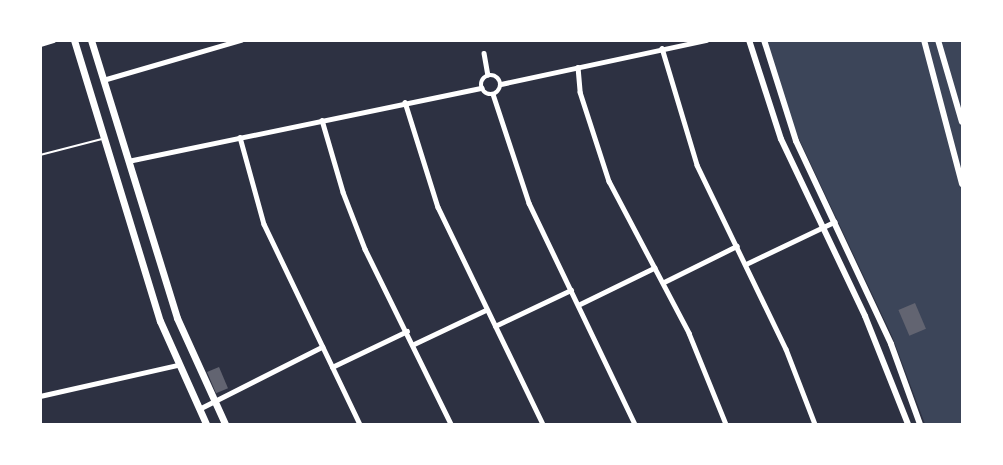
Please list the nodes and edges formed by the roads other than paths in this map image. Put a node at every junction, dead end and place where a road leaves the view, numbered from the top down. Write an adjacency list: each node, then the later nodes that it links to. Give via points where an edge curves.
1 (53, 40): 10 (street)
2 (74, 40): 23 (main road)
3 (91, 40): 15 (main road)
4 (242, 40): 15 (street)
5 (706, 40): 11 (street)
6 (749, 40): 28 (street, via 781,139)
7 (764, 40): 27 (street, via 788,120)
8 (924, 40): 26 (street)
9 (938, 40): 21 (street)
10 (40, 44)
11 (662, 48): 13 (street); 29 (street, via 697,165)
12 (484, 53): 14 (street)
13 (578, 67): 16 (street); 31 (street, via 580,92 609,181)
14 (488, 75): 16 (street); 17 (street)
15 (103, 80): 25 (main road)
16 (501, 84): 18 (street)
17 (482, 88): 18 (street); 19 (street)
18 (493, 94): 33 (street, via 529,203)
19 (405, 102): 20 (street); 35 (street, via 438,207)
20 (322, 120): 22 (street); 37 (street, via 354,222)
21 (963, 123)
22 (240, 137): 25 (street); 39 (street, via 264,224)
23 (104, 138): 24 (lane); 40 (main road, via 160,321)
24 (40, 155)
25 (128, 161): 43 (main road, via 177,318)
26 (963, 184)
27 (834, 222): 28 (street); 54 (street, via 891,344)
28 (822, 228): 30 (street); 53 (street, via 876,341)
29 (737, 246): 30 (street); 32 (street)
30 (746, 264): 52 (street, via 786,349)
31 (654, 268): 32 (street); 34 (street)
32 (664, 282): 51 (street)
33 (571, 290): 34 (street); 36 (street)
34 (578, 305): 50 (street)
35 (486, 310): 36 (street); 38 (street)
36 (495, 327): 49 (street)
37 (407, 331): 38 (street); 41 (street)
38 (414, 344): 48 (street)
39 (322, 347): 41 (street); 43 (street)
40 (178, 366): 42 (street); 44 (main road)
41 (332, 367): 47 (street)
42 (40, 396)
43 (214, 401): 44 (street); 46 (main road)
44 (198, 409): 45 (main road)
45 (206, 424)
46 (225, 424)
47 (360, 424)
48 (451, 424)
49 (543, 424)
50 (635, 424)
51 (726, 424)
52 (815, 424)
53 (908, 424)
54 (920, 424)

